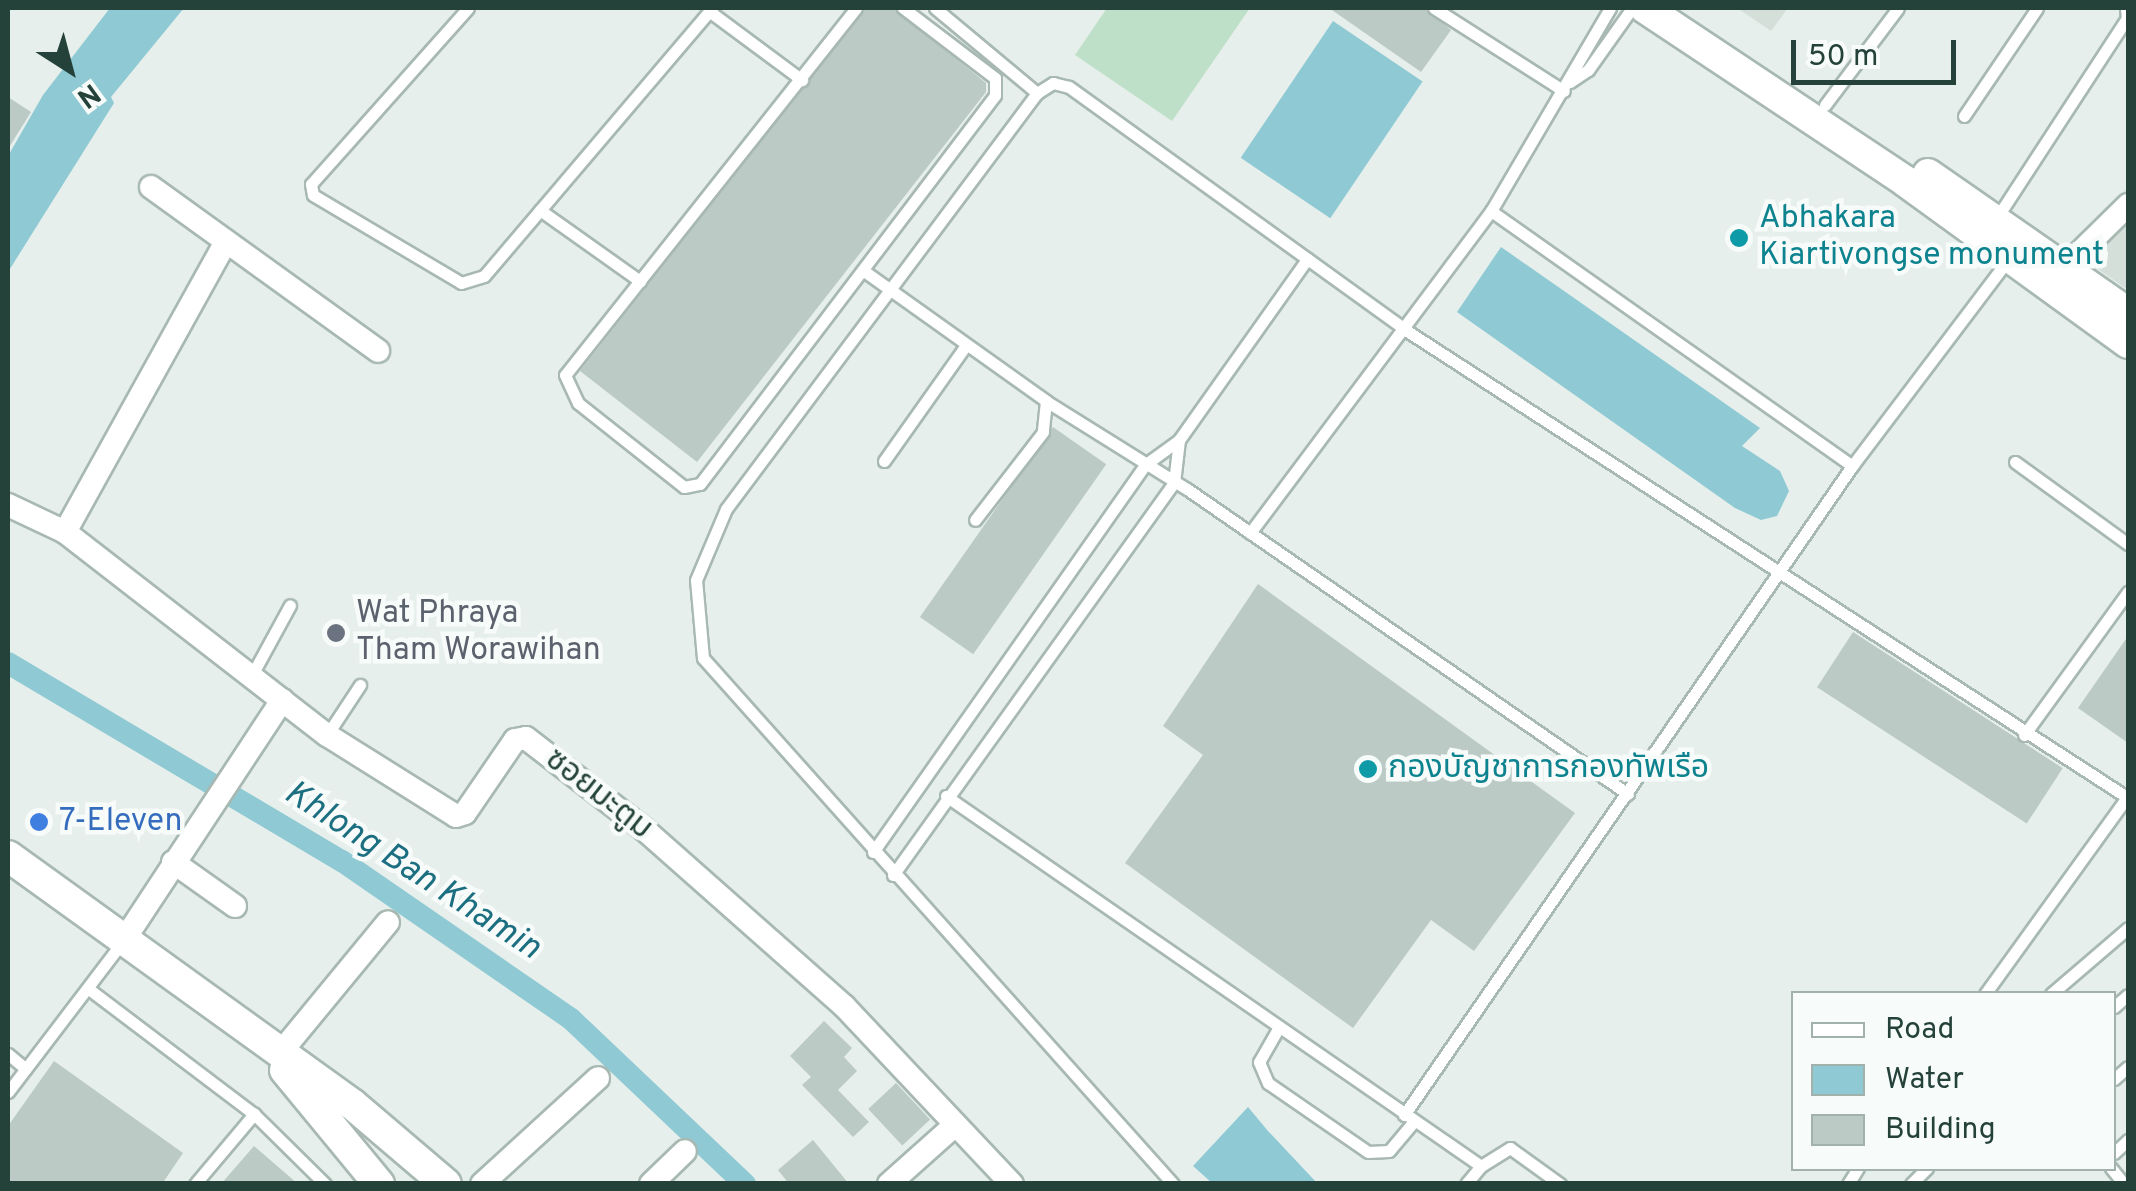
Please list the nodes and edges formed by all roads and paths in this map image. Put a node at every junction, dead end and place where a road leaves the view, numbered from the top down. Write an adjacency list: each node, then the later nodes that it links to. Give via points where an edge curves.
1 (468, 8): 21 (lane, via 319,170 310,184 313,196 461,283 484,276)
2 (856, 8): 14 (lane)
3 (903, 8): 28 (lane, via 998,86)
4 (935, 8): 16 (lane)
5 (1434, 8): 15 (lane)
6 (1610, 8): 15 (lane, via 1574,60)
7 (1632, 8): 15 (lane, via 1588,70)
8 (1645, 8): 25 (main road)
9 (1681, 8): 17 (main road)
10 (1898, 8): 17 (lane)
11 (2037, 8): 18 (lane)
12 (2126, 8): 23 (lane, via 2127,18)
13 (711, 9): 14 (lane); 21 (lane)
14 (802, 80): 29 (lane)
15 (1567, 86): 22 (lane)
16 (1037, 93): 26 (lane, via 1053,83 1069,87); 30 (lane)
17 (1825, 105): 23 (main road)
18 (1964, 116)
19 (151, 187): 24 (street)
20 (2128, 205): 27 (street)
21 (540, 210): 29 (lane)
22 (1491, 211): 32 (lane); 41 (lane)
23 (1996, 219): 25 (main road)
24 (226, 242): 35 (street); 45 (street)
25 (2017, 247): 27 (main road); 33 (main road); 41 (lane)
26 (1308, 259): 32 (lane); 37 (lane)
27 (2066, 266): 31 (main road)
28 (864, 271): 29 (lane, via 691,488 566,388 565,375); 30 (lane)
29 (640, 281)
30 (890, 292): 34 (lane); 61 (lane, via 726,509 696,580 703,658)
31 (2128, 313)
32 (1404, 329): 46 (lane); 48 (lane)
33 (2128, 342)
34 (966, 345): 36 (lane); 38 (lane)
35 (378, 351)
36 (1046, 401): 40 (lane); 44 (lane, via 1043,432)
37 (1179, 440): 40 (lane); 42 (lane)
38 (884, 461)
39 (2015, 462): 47 (lane)
40 (1146, 464): 42 (lane); 59 (lane)
41 (1852, 466): 48 (lane)
42 (1174, 483): 46 (lane); 57 (lane)
43 (8, 505): 45 (street, ซอยมะตูม)
44 (975, 520)
45 (64, 532): 51 (street, ซอยมะตูม)
46 (1250, 533): 56 (lane)
47 (2128, 544)
48 (1780, 578): 54 (lane); 56 (lane)
49 (2128, 592): 54 (lane)
50 (290, 606): 51 (lane)
51 (253, 673): 53 (street, ซอยมะตูม)
52 (360, 686): 55 (lane)
53 (282, 700): 55 (street, ซอยมะตูม); 63 (street)
54 (2024, 734): 58 (lane)
55 (327, 735): 81 (street, ซอยมะตูม, via 462,816 515,740 526,738 645,830 844,1006)
56 (1628, 794): 80 (lane)
57 (946, 796): 60 (lane); 72 (lane)
58 (2128, 797): 70 (lane)
59 (899, 815): 60 (lane); 61 (lane)
60 (920, 833): 64 (lane)
61 (873, 852): 64 (lane)
62 (8, 856): 68 (main road)
63 (173, 862): 65 (street); 68 (street)
64 (893, 875): 95 (lane)
65 (235, 906)
66 (388, 922): 74 (street)
67 (2128, 928): 71 (lane)
68 (126, 937): 69 (lane); 73 (main road)
69 (90, 990): 76 (lane); 79 (lane)
70 (1988, 991)
71 (2054, 991)
72 (1279, 1028): 80 (lane); 80 (lane, via 1259,1062 1268,1083 1368,1152 1389,1151)
73 (255, 1034): 74 (main road); 85 (main road)
74 (281, 1052): 82 (main road)
75 (8, 1054): 76 (lane)
76 (26, 1069): 78 (lane)
77 (598, 1078): 91 (street)
78 (8, 1092)
79 (254, 1114): 86 (lane); 87 (lane)
80 (1409, 1118): 84 (lane)
81 (955, 1124): 93 (street); 94 (street, ซอยมะตูม)
82 (391, 1135): 89 (main road); 90 (main road)
83 (686, 1151): 92 (street)
84 (1481, 1166): 96 (lane); 97 (lane, via 1510,1148)
85 (371, 1173): 88 (main road)
86 (195, 1184)
87 (325, 1184)
88 (388, 1184)
89 (428, 1184)
90 (446, 1184)
91 (482, 1184)
92 (651, 1184)
93 (889, 1184)
94 (1012, 1184)
95 (1173, 1184)
96 (1466, 1184)
97 (1560, 1184)

